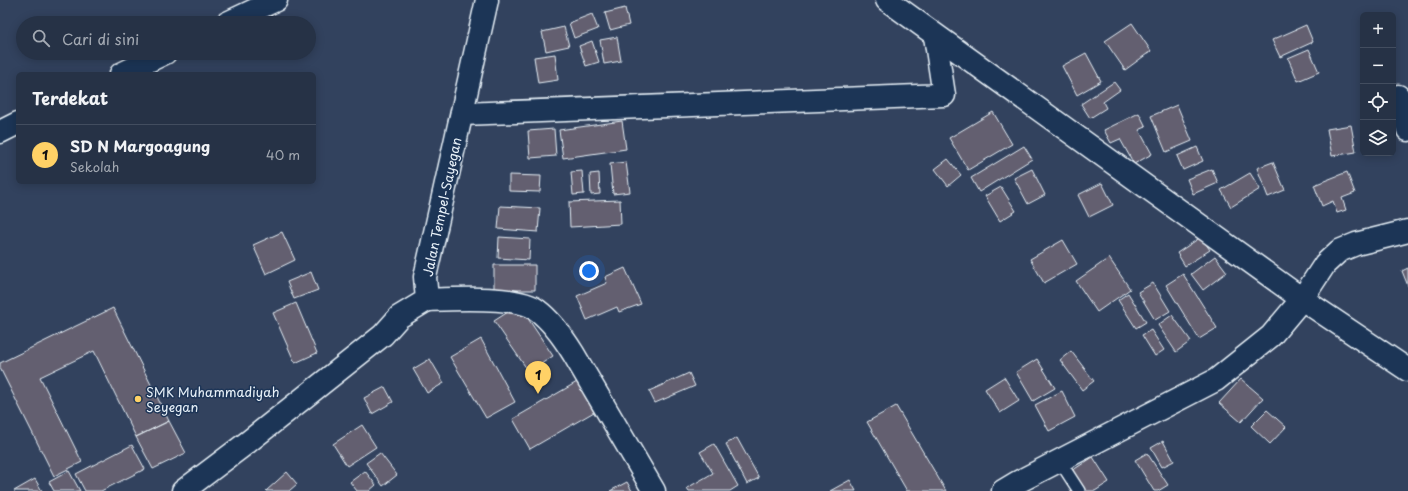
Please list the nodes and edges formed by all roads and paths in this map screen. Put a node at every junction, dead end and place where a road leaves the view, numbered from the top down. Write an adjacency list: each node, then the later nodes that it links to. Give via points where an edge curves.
1 (276, 0): 4 (street)
2 (487, 0): 9 (street, Jalan Tempel-Sayegan)
3 (887, 0): 5 (street)
4 (243, 16)
5 (935, 36): 9 (street, via 944,95); 14 (street)
6 (150, 60): 7 (street)
7 (125, 72)
8 (1398, 96): 11 (street)
9 (462, 114): 15 (street, Jalan Tempel-Sayegan, via 425,277)
10 (16, 124): 12 (street)
11 (1408, 130)
12 (0, 132)
13 (1408, 231): 14 (street, via 1339,251 1325,264)
14 (1302, 299): 16 (street); 17 (street, via 1271,336 1216,380)
15 (427, 300): 18 (street, via 399,317 383,335); 20 (street, via 492,299 517,302 536,308 558,330 573,352)
16 (1408, 370)
17 (1059, 460): 19 (street); 21 (lane)
18 (194, 488)
19 (1015, 488)
20 (654, 491)
21 (1079, 491)

